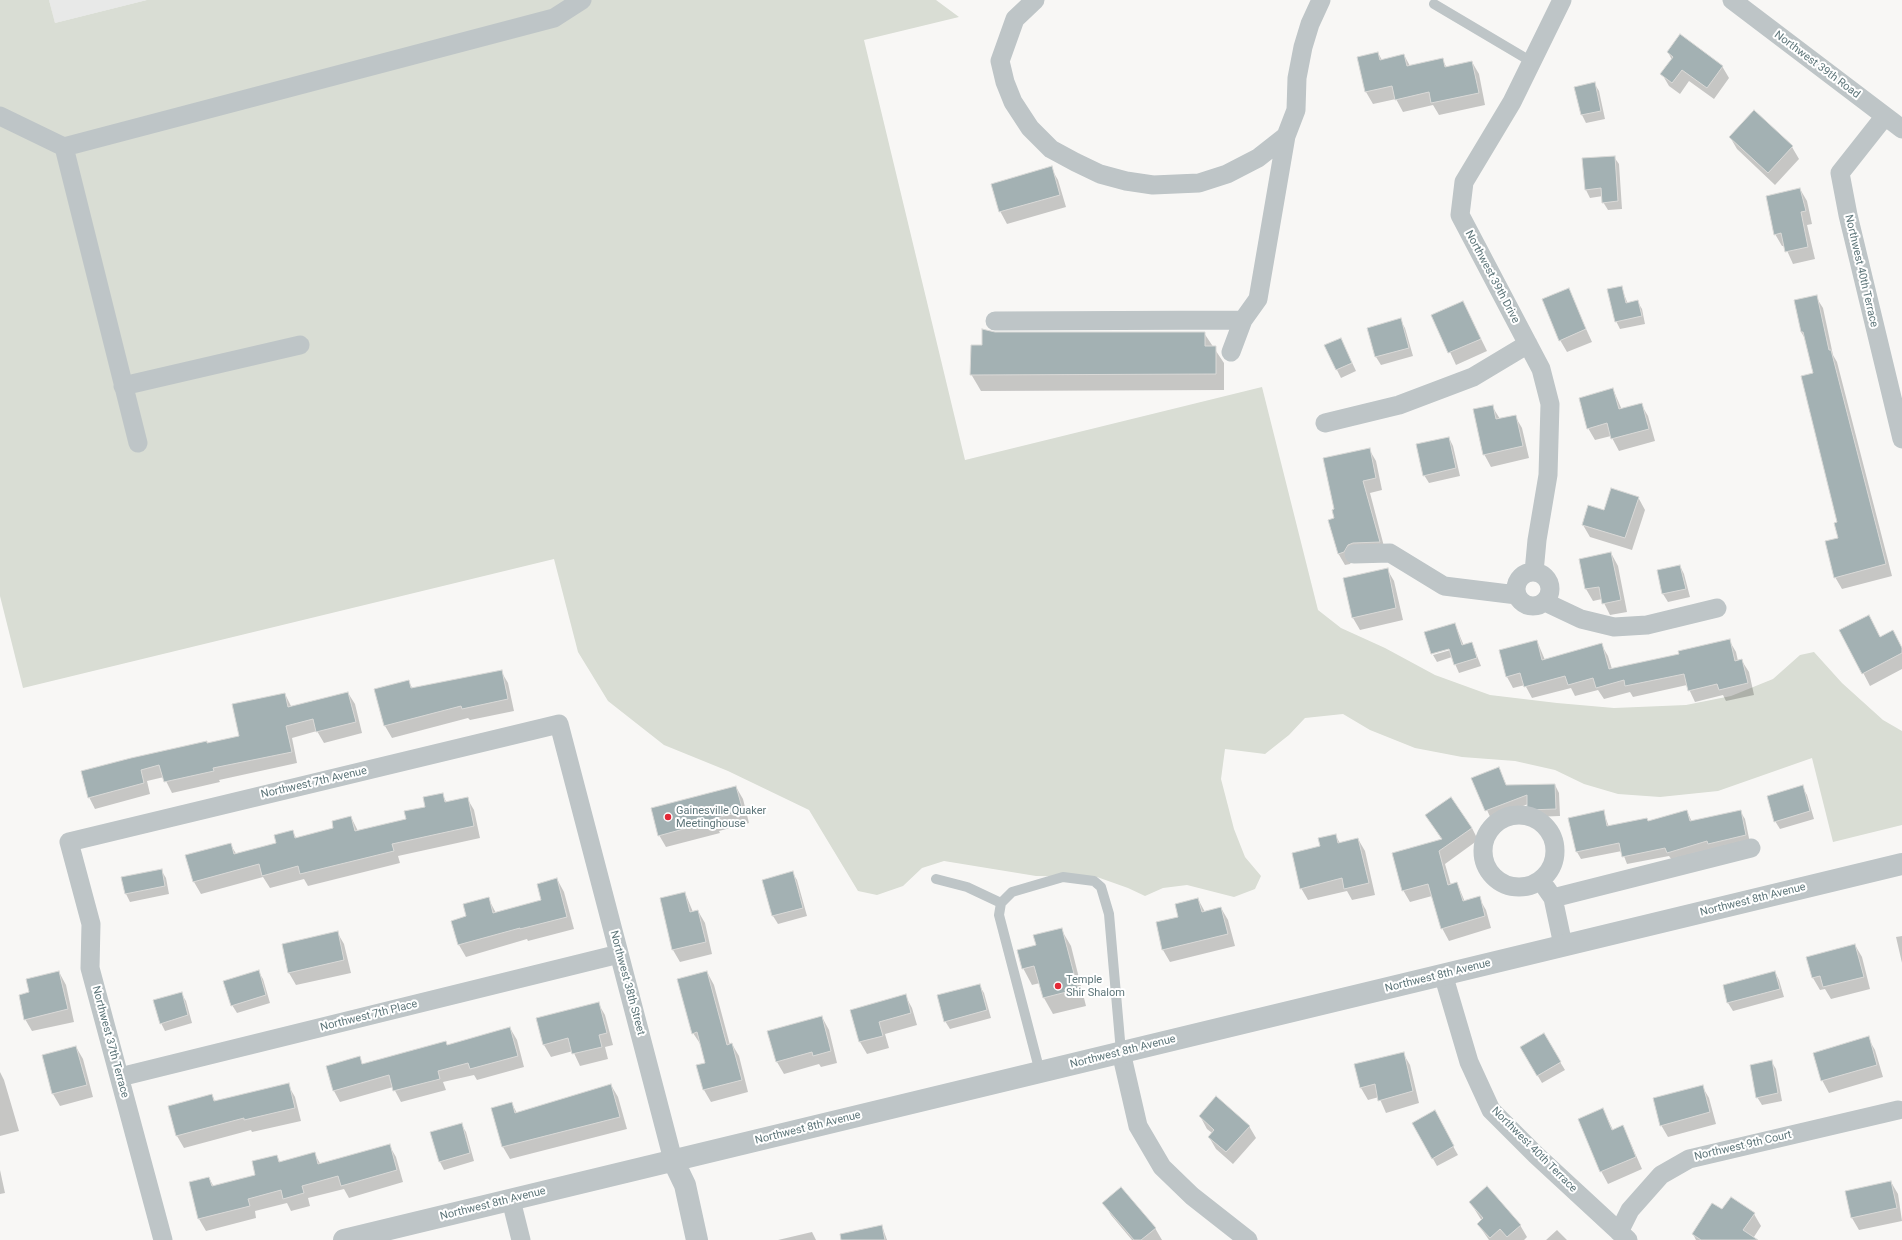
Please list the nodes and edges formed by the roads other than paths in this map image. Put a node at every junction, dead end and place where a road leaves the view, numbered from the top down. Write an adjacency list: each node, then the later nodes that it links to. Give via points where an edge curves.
1 (582, 0): 12 (street, via 554,18)
2 (1034, 0): 11 (street, via 1015,19 1000,61 1005,82 1013,102 1030,128 1051,149 1074,162 1100,174 1126,181 1153,185 1199,183 1227,174 1258,158)
3 (1321, 0): 11 (street, via 1303,47 1297,78 1296,110)
4 (1562, 0): 7 (street, Northwest 39th Drive)
5 (1732, 0): 9 (street, Northwest 39th Road)
6 (1434, 4): 7 (lane)
7 (1532, 62): 15 (street, Northwest 39th Drive, via 1512,102 1464,182 1460,215)
8 (0, 116): 12 (street)
9 (1885, 116): 10 (street, Northwest 39th Road); 20 (street, Northwest 40th Terrace, via 1840,173)
10 (1902, 129)
11 (1286, 136): 13 (street, via 1258,299)
12 (64, 147): 18 (street)
13 (1243, 320): 14 (street); 17 (street)
14 (995, 322)
15 (1528, 344): 19 (street, via 1473,377 1399,405); 23 (street, Northwest 39th Drive, via 1541,369 1550,404 1548,475)
16 (300, 345): 18 (street)
17 (1231, 352)
18 (124, 386): 21 (street)
19 (1325, 423)
20 (1902, 439)
21 (138, 443)
22 (1354, 554): 24 (street, via 1390,553 1444,586)
23 (1534, 572): 24 (street, via 1528,573 1518,582); 25 (street, via 1546,577 1550,583 1549,596)
24 (1517, 595): 25 (street, via 1520,601 1532,606)
25 (1545, 602): 26 (street, via 1581,619 1614,627 1647,625)
26 (1717, 608)
27 (559, 724): 28 (street, Northwest 7th Avenue); 36 (street, Northwest 38th Street)
28 (69, 842): 40 (street, Northwest 37th Terrace, via 91,924 90,968)
29 (1751, 848): 33 (street)
30 (1902, 864): 35 (street, Northwest 8th Avenue)
31 (936, 879): 34 (lane, via 967,887)
32 (1538, 882): 33 (street, via 1549,890)
33 (1553, 898): 35 (street)
34 (1001, 903): 38 (lane, via 1012,892 1063,877 1094,881 1101,887 1109,914); 39 (lane, via 999,915)
35 (1563, 945): 37 (street, Northwest 8th Avenue)
36 (619, 954): 40 (street, Northwest 7th Place); 42 (street, Northwest 38th Street)
37 (1443, 974): 38 (street, Northwest 8th Avenue); 44 (street, Northwest 40th Terrace, via 1469,1062 1491,1110)
38 (1121, 1052): 39 (street, Northwest 8th Avenue); 49 (street, via 1138,1126 1162,1167 1192,1196)
39 (1040, 1072): 42 (street, Northwest 8th Avenue)
40 (120, 1077): 45 (street, Northwest 37th Terrace)
41 (1898, 1110): 44 (street, Northwest 9th Court, via 1689,1159 1661,1175 1630,1210)
42 (673, 1160): 43 (street, Northwest 8th Avenue); 48 (street, Northwest 38th Street, via 685,1185)
43 (511, 1200): 46 (street, Northwest 8th Avenue); 47 (street)
44 (1623, 1236)
45 (164, 1240)
46 (344, 1240)
47 (521, 1240)
48 (698, 1240)
49 (1248, 1240)

